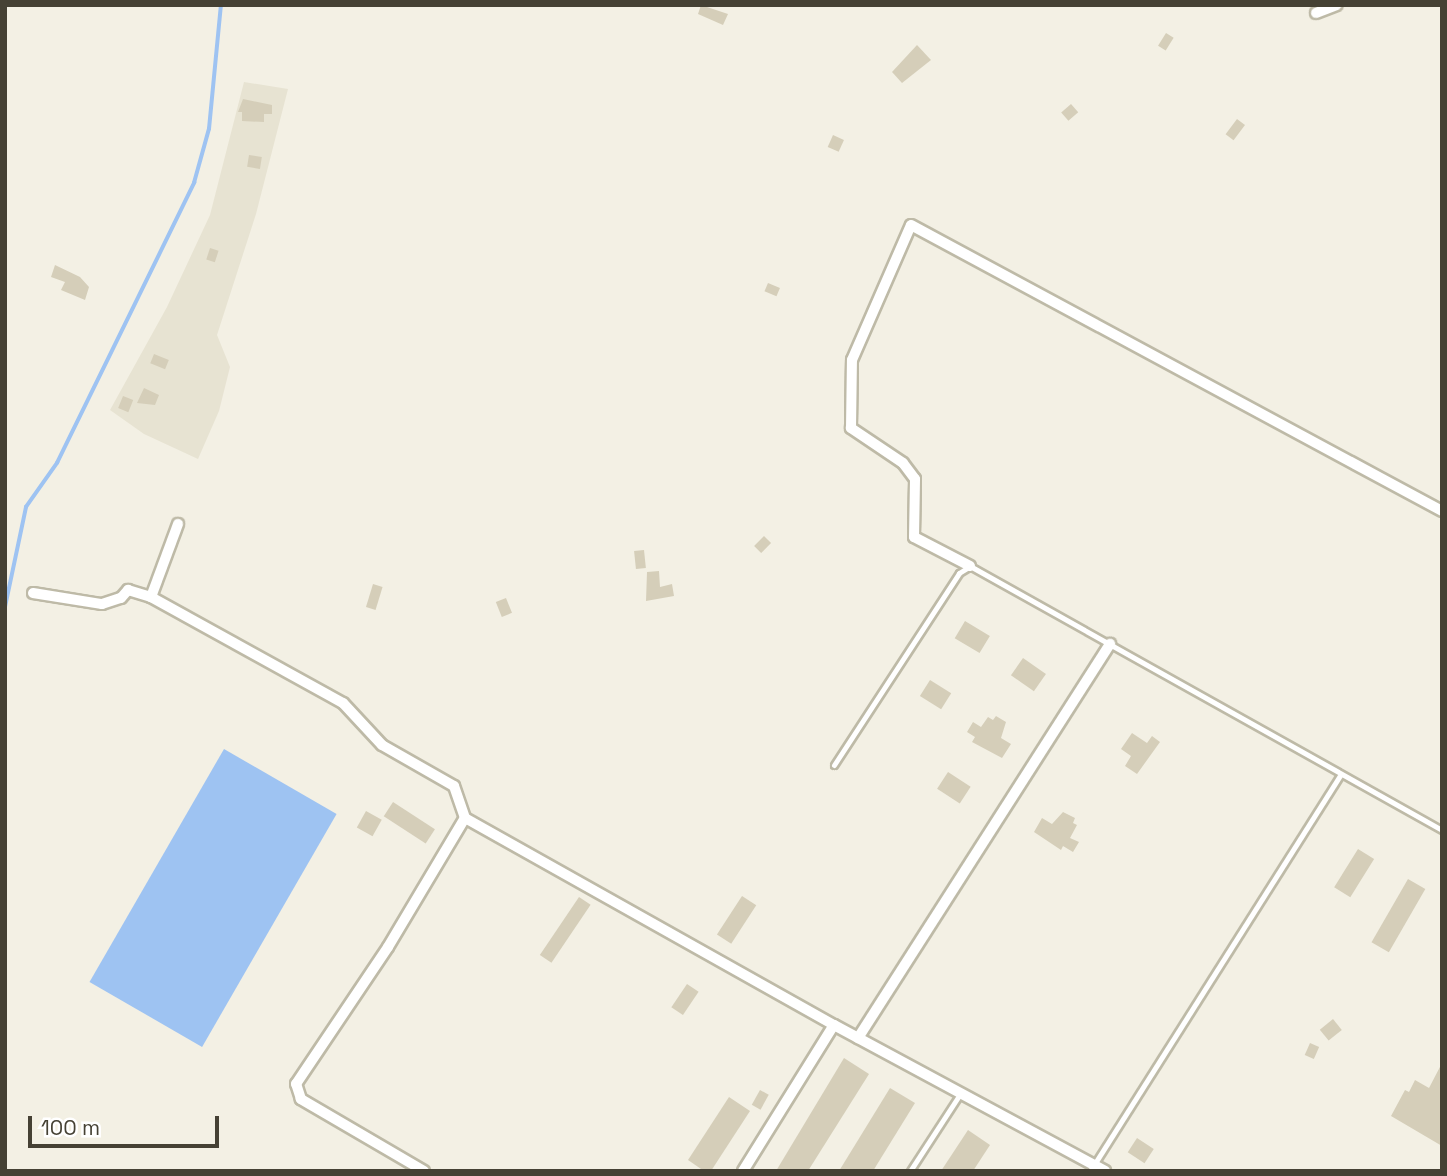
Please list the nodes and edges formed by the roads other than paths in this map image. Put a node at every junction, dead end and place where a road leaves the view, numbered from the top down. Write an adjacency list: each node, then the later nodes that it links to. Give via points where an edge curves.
1 (1337, 5): 2 (street)
2 (1316, 13)
3 (1442, 511): 5 (street, via 911,225 852,360 851,428 903,463 915,479 914,537)
4 (176, 529): 7 (street)
5 (970, 566): 8 (lane); 9 (lane, via 959,573)
6 (33, 593): 7 (street, via 102,604 121,598 128,590)
7 (151, 597): 11 (street, via 342,703 382,745 454,786)
8 (1110, 644): 10 (lane); 14 (street)
9 (834, 765)
10 (1340, 776): 12 (lane); 16 (lane)
11 (466, 818): 13 (street); 17 (street, via 388,947 296,1084 301,1099)
12 (1442, 830)
13 (834, 1026): 14 (street); 18 (street)
14 (858, 1038): 15 (street)
15 (960, 1094): 16 (street); 19 (lane)
16 (1092, 1168): 20 (street)
17 (424, 1171)
18 (743, 1171)
19 (910, 1171)
20 (1105, 1171)

